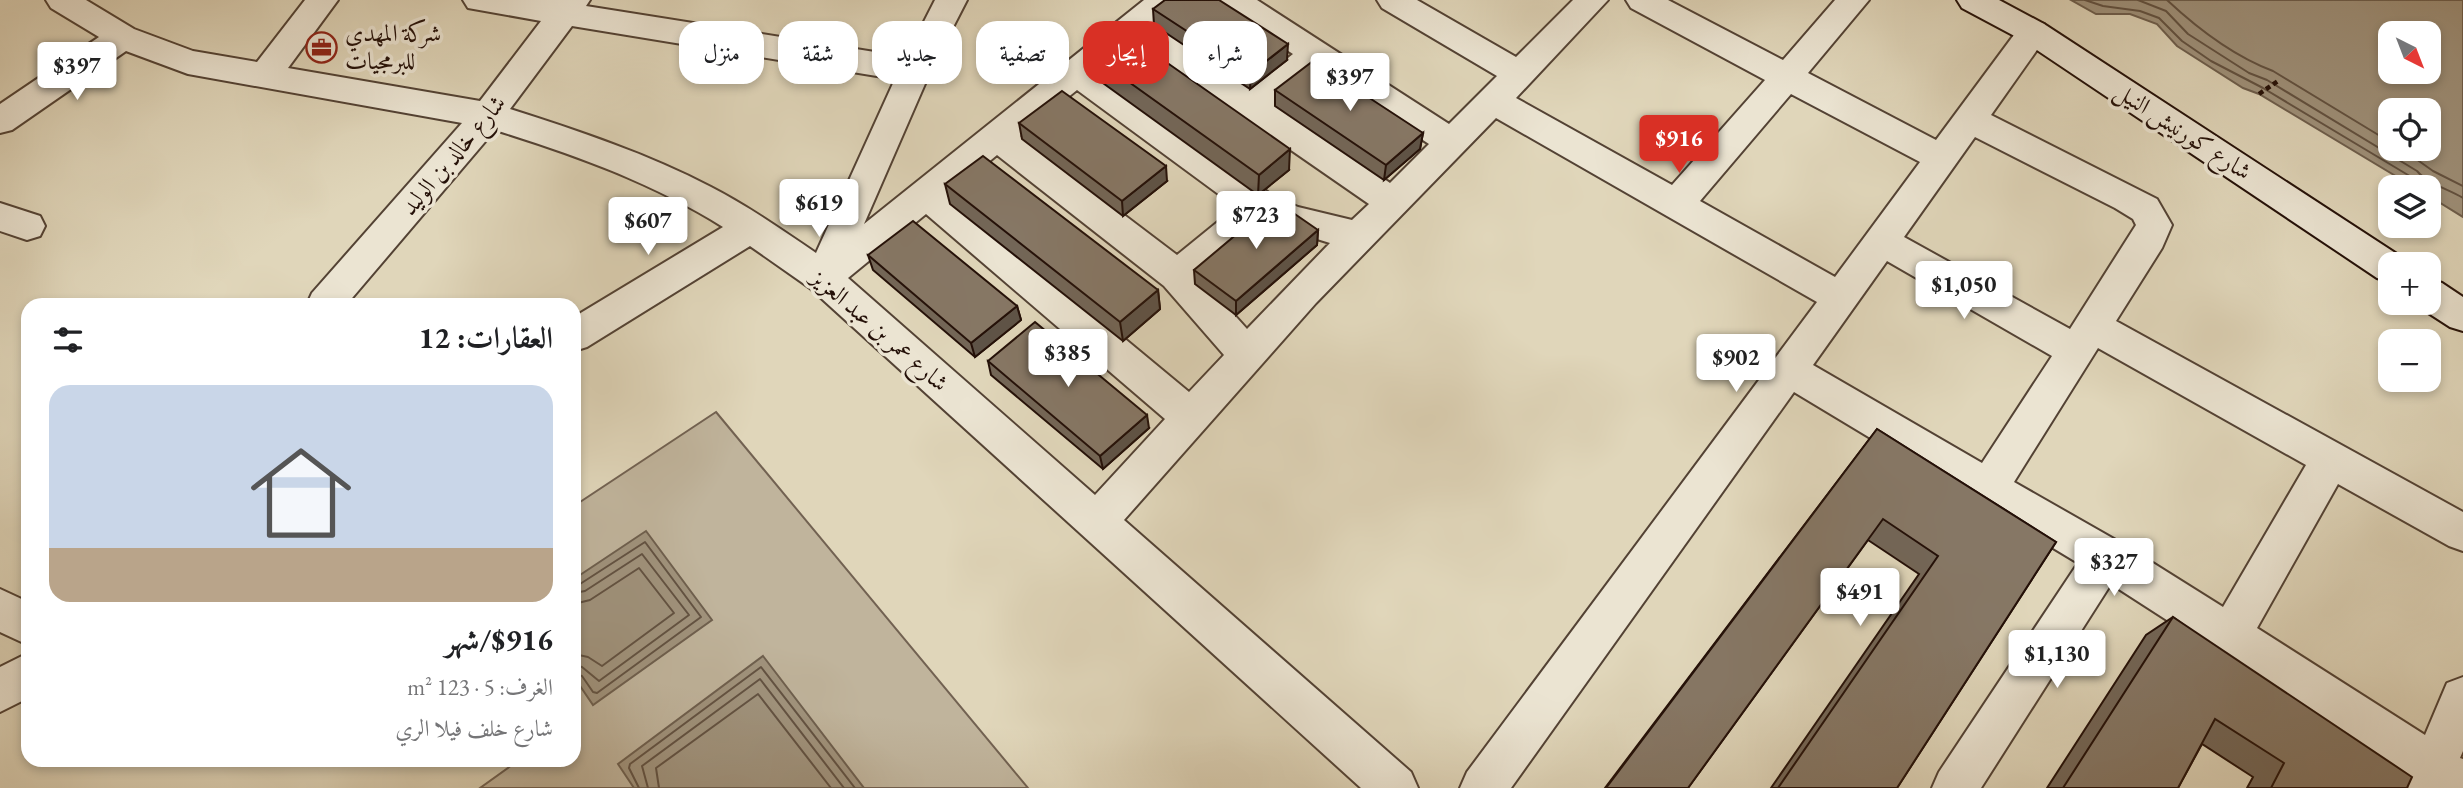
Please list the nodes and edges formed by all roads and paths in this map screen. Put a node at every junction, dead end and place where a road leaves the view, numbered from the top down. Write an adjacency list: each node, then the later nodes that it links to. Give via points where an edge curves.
1 (62, 0): 16 (street, شارع عمر بن عبد العزيز)
2 (322, 0): 23 (street)
3 (479, 0): 12 (street)
4 (951, 0): 13 (street)
5 (1165, 0): 14 (street)
6 (1234, 0): 18 (street)
7 (1393, 0): 22 (street)
8 (1592, 0): 22 (street)
9 (1642, 0): 24 (street)
10 (1853, 0): 24 (street)
11 (1973, 0): 15 (street, شارع كورنيش النيل)
12 (569, 6): 19 (street); 30 (street, شارع خالد بن الوليد)
13 (940, 21)
14 (1139, 21)
15 (2033, 32): 31 (street); 43 (street, شارع كورنيش النيل)
16 (123, 37): 23 (street, شارع عمر بن عبد العزيز, via 188,62); 32 (street)
17 (1169, 49): 29 (street)
18 (1316, 53): 29 (street); 34 (street)
19 (872, 62)
20 (1083, 66): 21 (street)
21 (1076, 72): 33 (street); 39 (street)
22 (1519, 74): 28 (street)
23 (264, 76): 30 (street, شارع عمر بن عبد العزيز)
24 (1787, 77): 35 (street); 38 (street)
25 (2278, 80): 27 (path)
26 (909, 84): 45 (street)
27 (2259, 94)
28 (1492, 100): 34 (street); 38 (street)
29 (1251, 105): 37 (street)
30 (488, 115): 40 (street, شارع عمر بن عبد العزيز, via 647,171); 47 (street, شارع خالد بن الوليد)
31 (1970, 118): 35 (street); 51 (street, via 2127,198 2145,209 2154,225)
32 (0, 121)
33 (996, 136): 36 (street); 44 (street)
34 (1451, 142): 37 (street)
35 (1941, 158): 42 (street)
36 (926, 194): 45 (street); 54 (street)
37 (1392, 202): 41 (street)
38 (1676, 205): 46 (street)
39 (1261, 206): 41 (street, via 1302,223); 44 (street)
40 (751, 227): 45 (street, شارع عمر بن عبد العزيز); 50 (street)
41 (1358, 236): 52 (street)
42 (1881, 240): 46 (street); 51 (street)
43 (2378, 260)
44 (1177, 276): 52 (street)
45 (823, 278): 57 (street, شارع عمر بن عبد العزيز)
46 (1840, 297): 53 (street)
47 (330, 298)
48 (2441, 302): 49 (street)
49 (2463, 316)
50 (581, 333)
51 (2084, 339): 55 (street); 56 (street)
52 (1246, 354): 54 (street)
53 (1790, 371): 56 (street); 68 (street)
54 (1190, 416): 57 (street)
55 (2331, 459): 58 (street); 62 (street)
56 (1989, 486): 59 (street)
57 (1097, 522): 67 (street, شارع عمر بن عبد العزيز)
58 (2463, 533)
59 (2106, 556): 62 (street); 69 (street)
60 (0, 609): 61 (street)
61 (21, 621)
62 (2231, 634): 66 (street)
63 (21, 678): 64 (street)
64 (0, 691)
65 (2463, 698): 66 (street)
66 (2441, 780)
67 (1395, 788)
68 (1483, 788)
69 (1955, 788)

